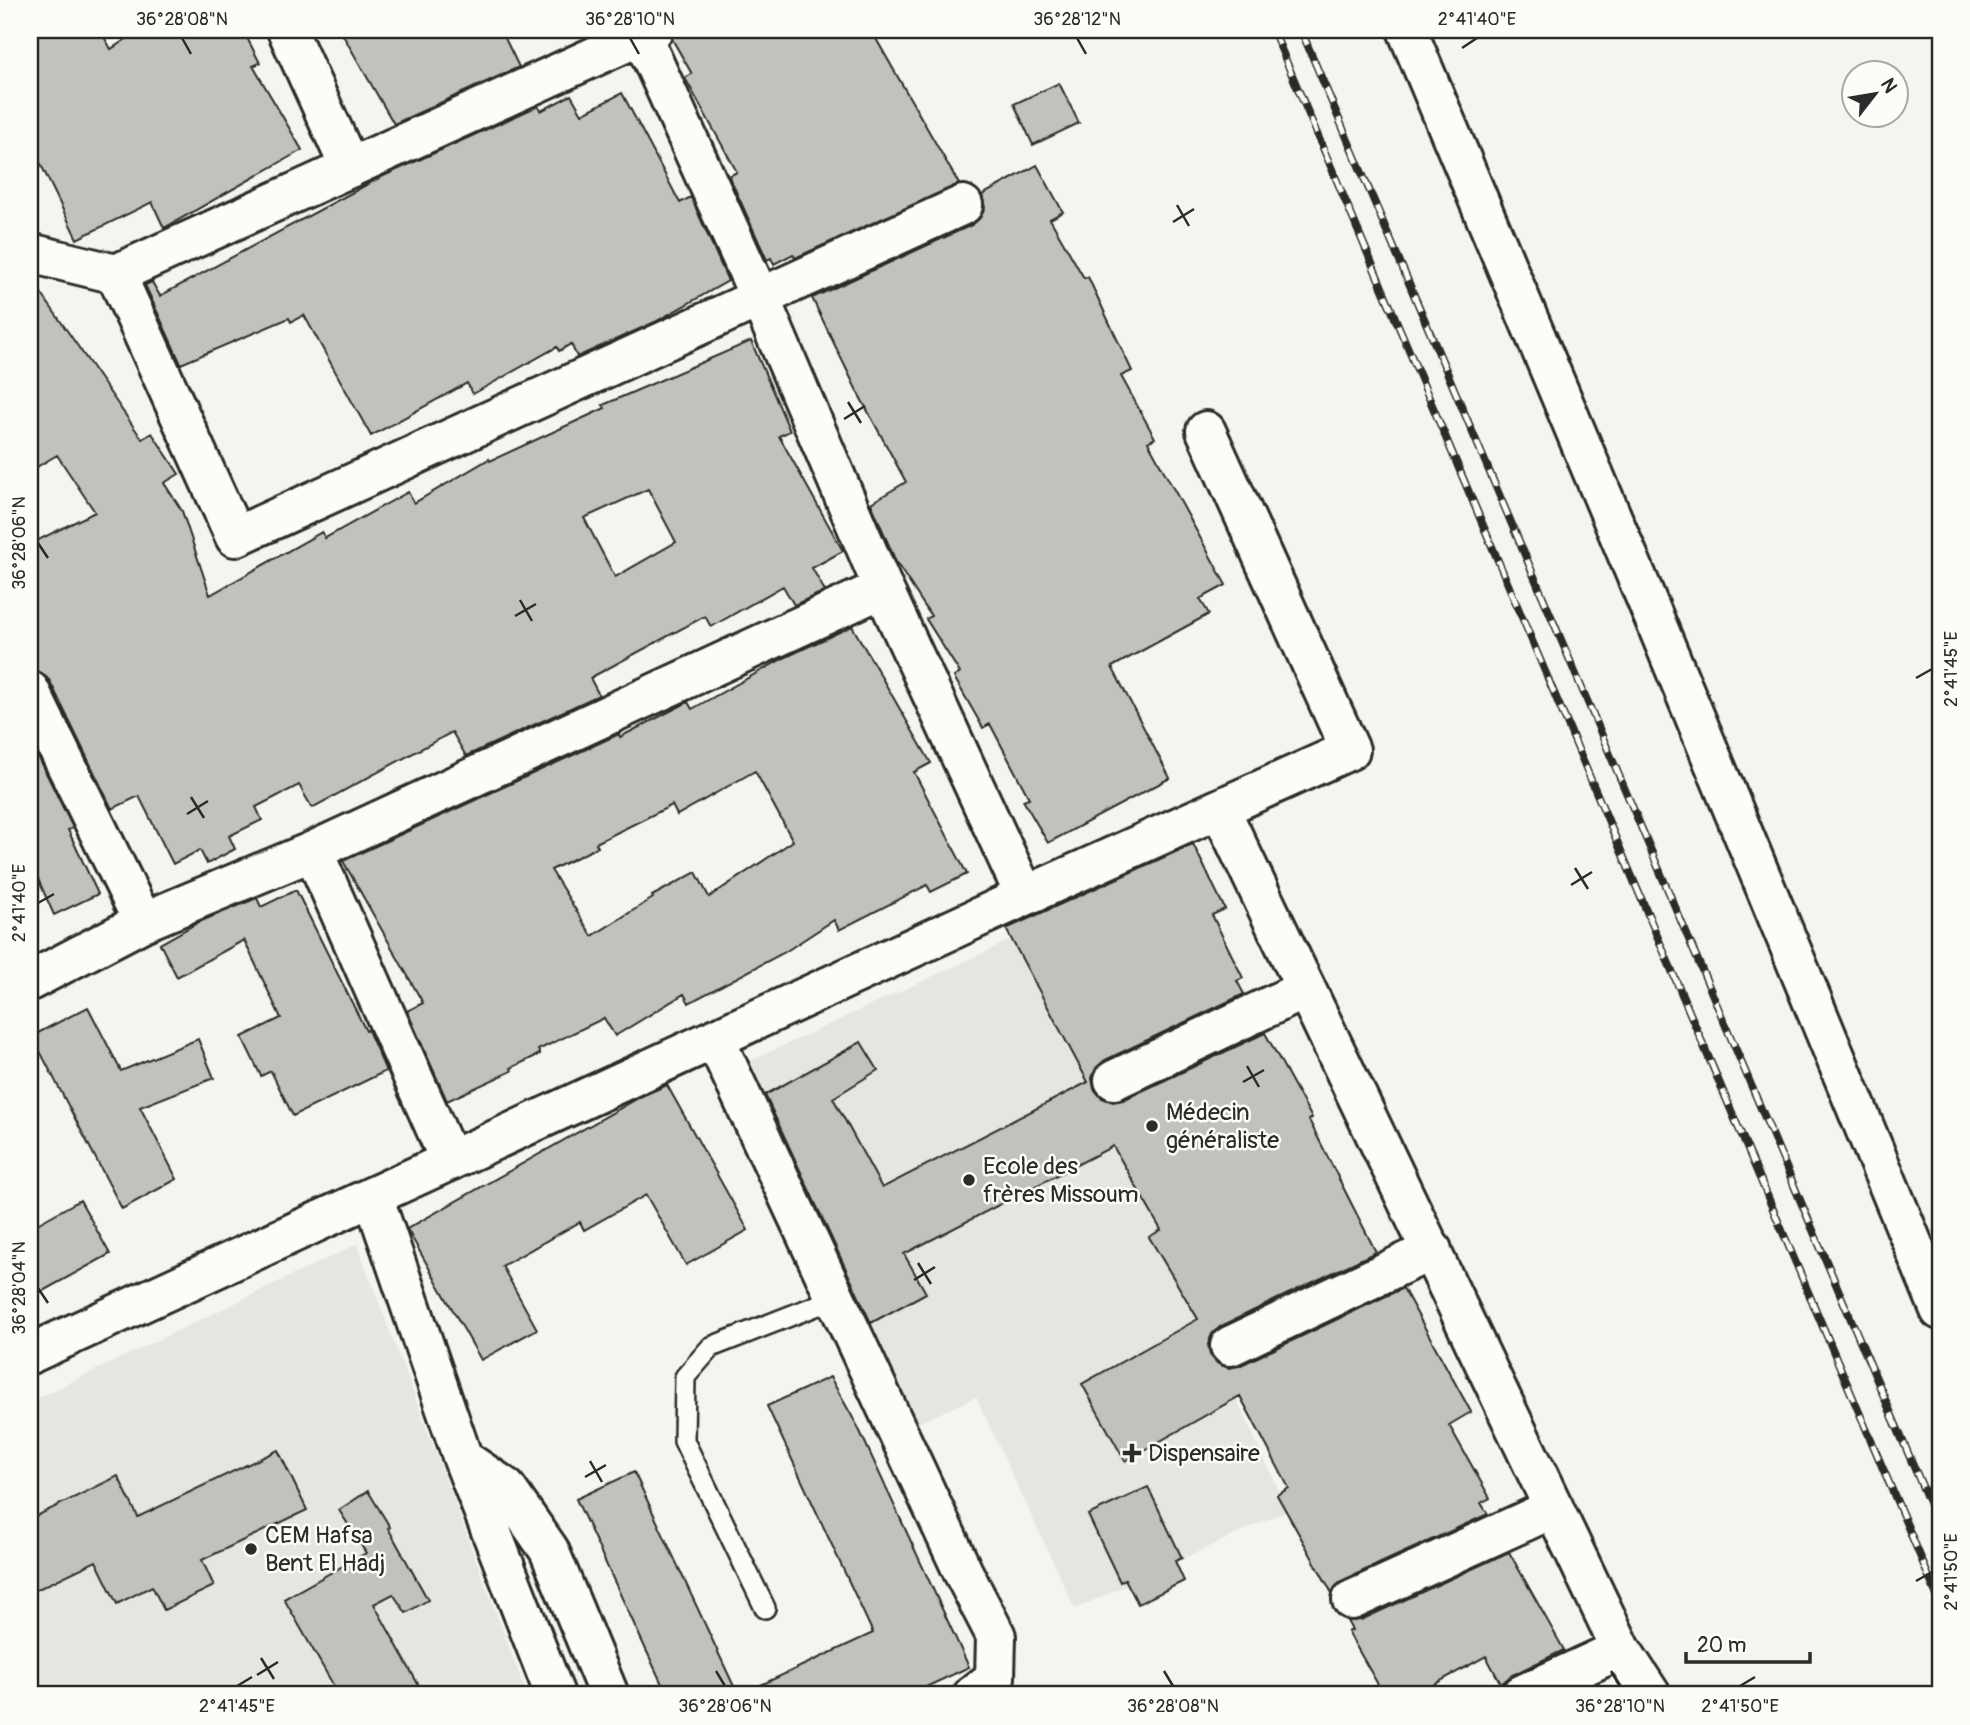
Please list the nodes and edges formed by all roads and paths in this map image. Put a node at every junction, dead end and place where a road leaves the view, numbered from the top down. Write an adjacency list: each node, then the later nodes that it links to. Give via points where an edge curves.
1 (287, 30): 4 (street)
2 (1407, 30): 24 (street)
3 (645, 32): 4 (street); 8 (street)
4 (350, 168): 7 (street)
5 (963, 205): 8 (street)
6 (30, 253): 7 (street)
7 (116, 274): 8 (street, via 235,537)
8 (760, 298): 10 (street)
9 (1206, 430): 12 (street, via 1350,750)
10 (883, 588): 13 (street); 14 (street)
11 (30, 691): 15 (street)
12 (1220, 808): 14 (street); 17 (street)
13 (313, 851): 15 (street); 20 (street)
14 (1025, 896): 18 (street)
15 (143, 922): 16 (street)
16 (32, 976)
17 (1306, 989): 19 (street); 22 (street)
18 (715, 1038): 20 (street); 23 (street)
19 (1114, 1080)
20 (450, 1161): 21 (street)
21 (373, 1196): 26 (street); 27 (street)
22 (1432, 1250): 25 (street); 28 (street)
23 (836, 1298): 30 (lane, via 710,1347 685,1377 684,1441); 34 (street, via 996,1636 995,1678)
24 (1940, 1310)
25 (1230, 1346)
26 (30, 1354)
27 (463, 1459): 32 (street); 33 (street, via 506,1488 549,1550)
28 (1554, 1508): 29 (street); 31 (street)
29 (1352, 1600)
30 (765, 1608)
31 (1621, 1649): 35 (street); 36 (street)
32 (555, 1695)
33 (609, 1695)
34 (972, 1695)
35 (1521, 1695)
36 (1651, 1695)

